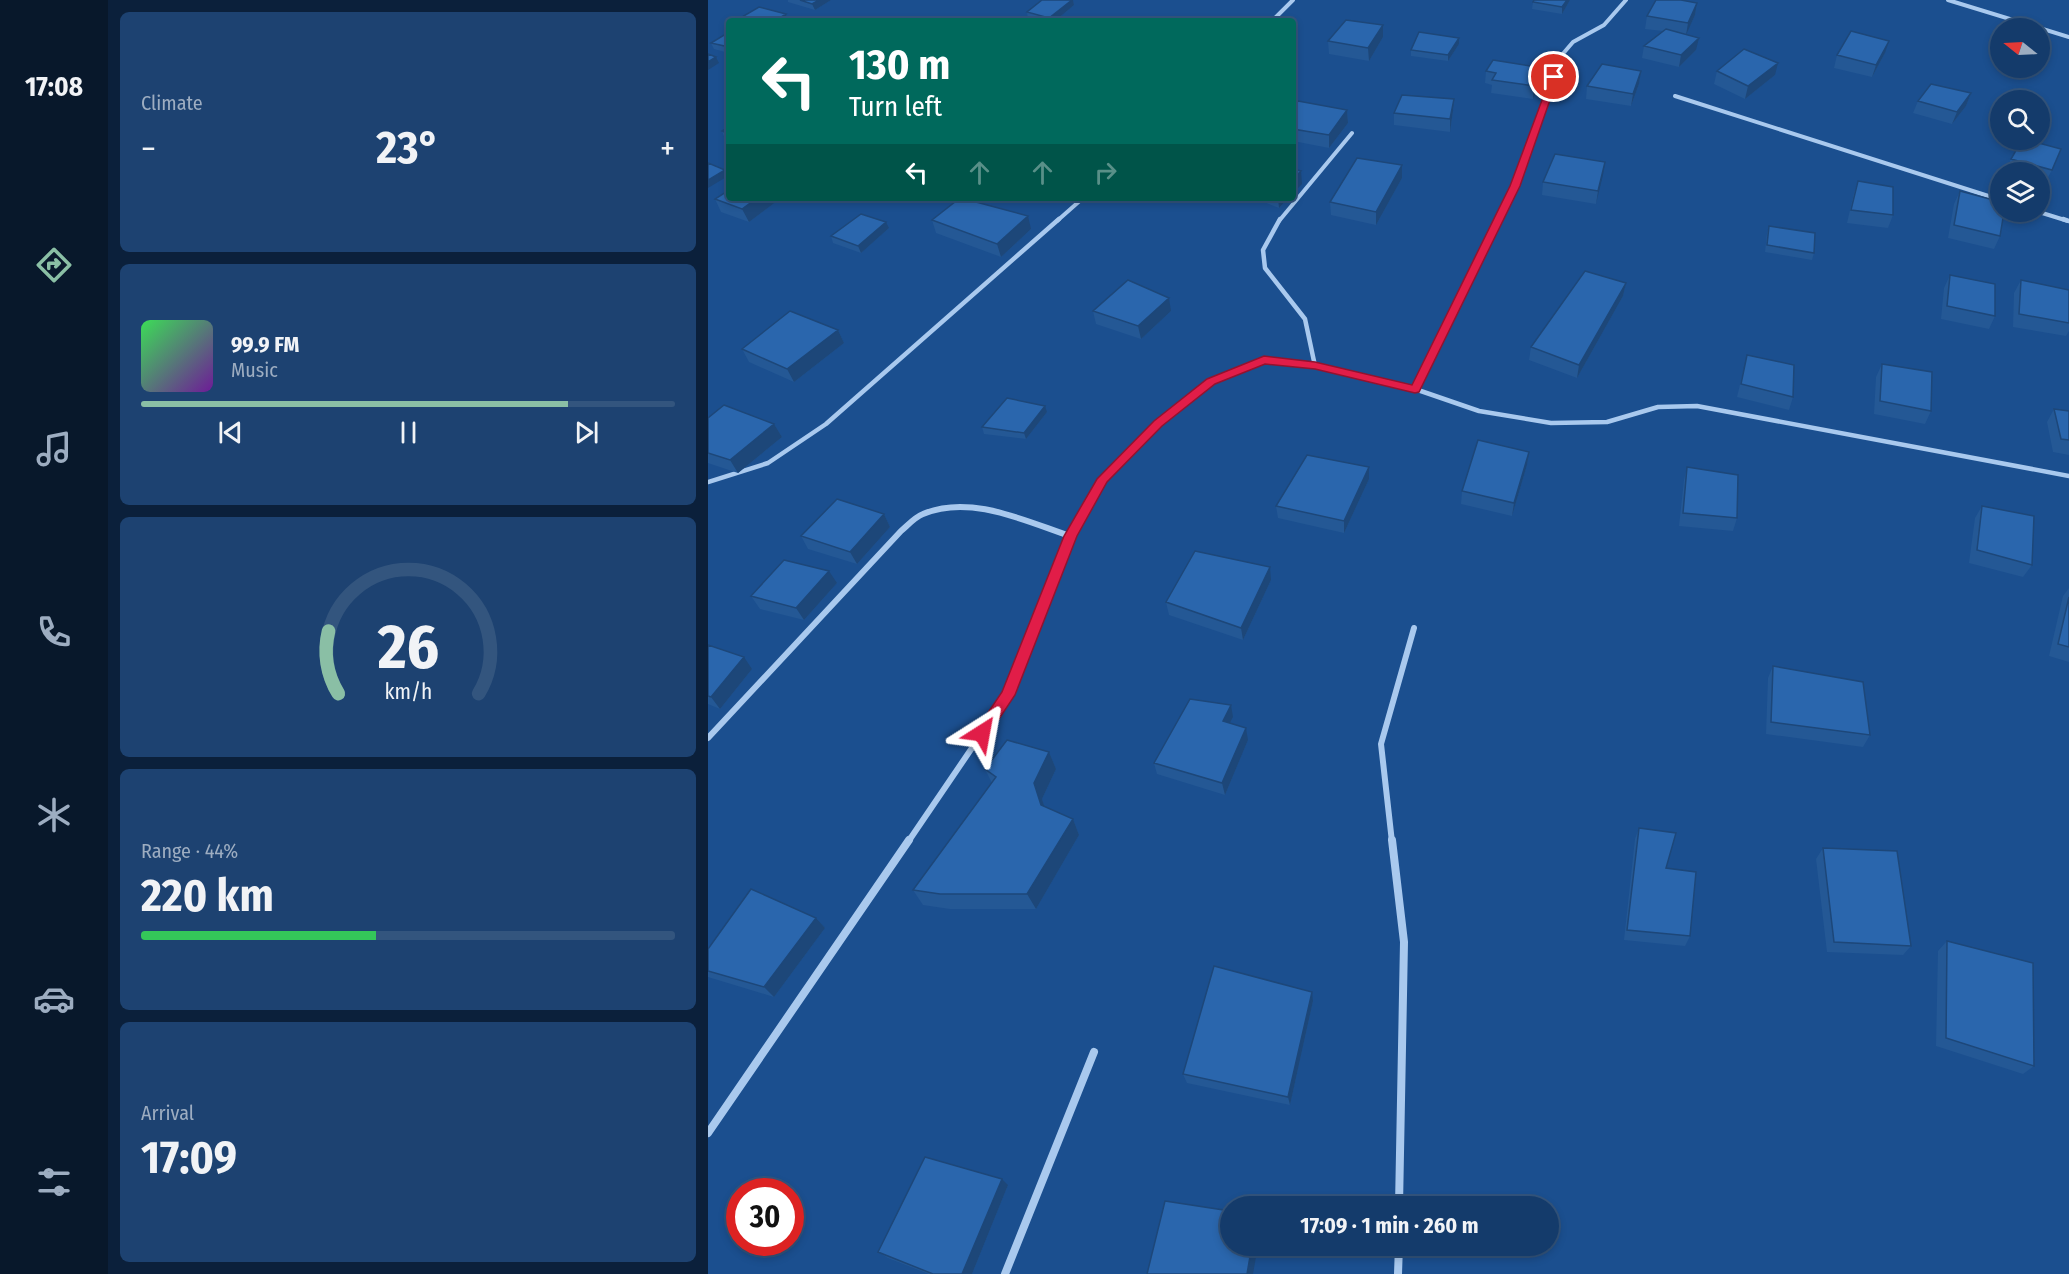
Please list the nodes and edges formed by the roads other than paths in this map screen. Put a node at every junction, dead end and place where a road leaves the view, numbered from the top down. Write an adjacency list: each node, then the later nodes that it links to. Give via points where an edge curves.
1 (1293, 0): 4 (street)
2 (1626, 0): 15 (street, via 1604,25 1573,42 1561,56 1515,186)
3 (1948, 0): 5 (street)
4 (1275, 18)
5 (2069, 37)
6 (1675, 96): 8 (street)
7 (1352, 133): 9 (street)
8 (1990, 196)
9 (1296, 200)
10 (1080, 201): 17 (street, via 826,424 768,464)
11 (1295, 201): 14 (street, via 1277,223 1263,250 1265,268 1305,319)
12 (2050, 215): 13 (street)
13 (2069, 221)
14 (1315, 366): 15 (street); 18 (street, via 1264,360 1211,382 1158,424 1103,479)
15 (1415, 389): 16 (street, via 1479,411 1551,423 1606,422 1658,407 1697,406)
16 (2069, 476)
17 (708, 482)
18 (1070, 536): 20 (street, via 979,508 945,508 922,514 901,531); 22 (street, via 1008,695)
19 (1414, 628): 23 (street, via 1381,744 1404,942)
20 (708, 738)
21 (1094, 1053): 25 (street)
22 (708, 1133)
23 (1400, 1196)
24 (1399, 1256): 26 (street)
25 (1005, 1274)
26 (1398, 1274)

